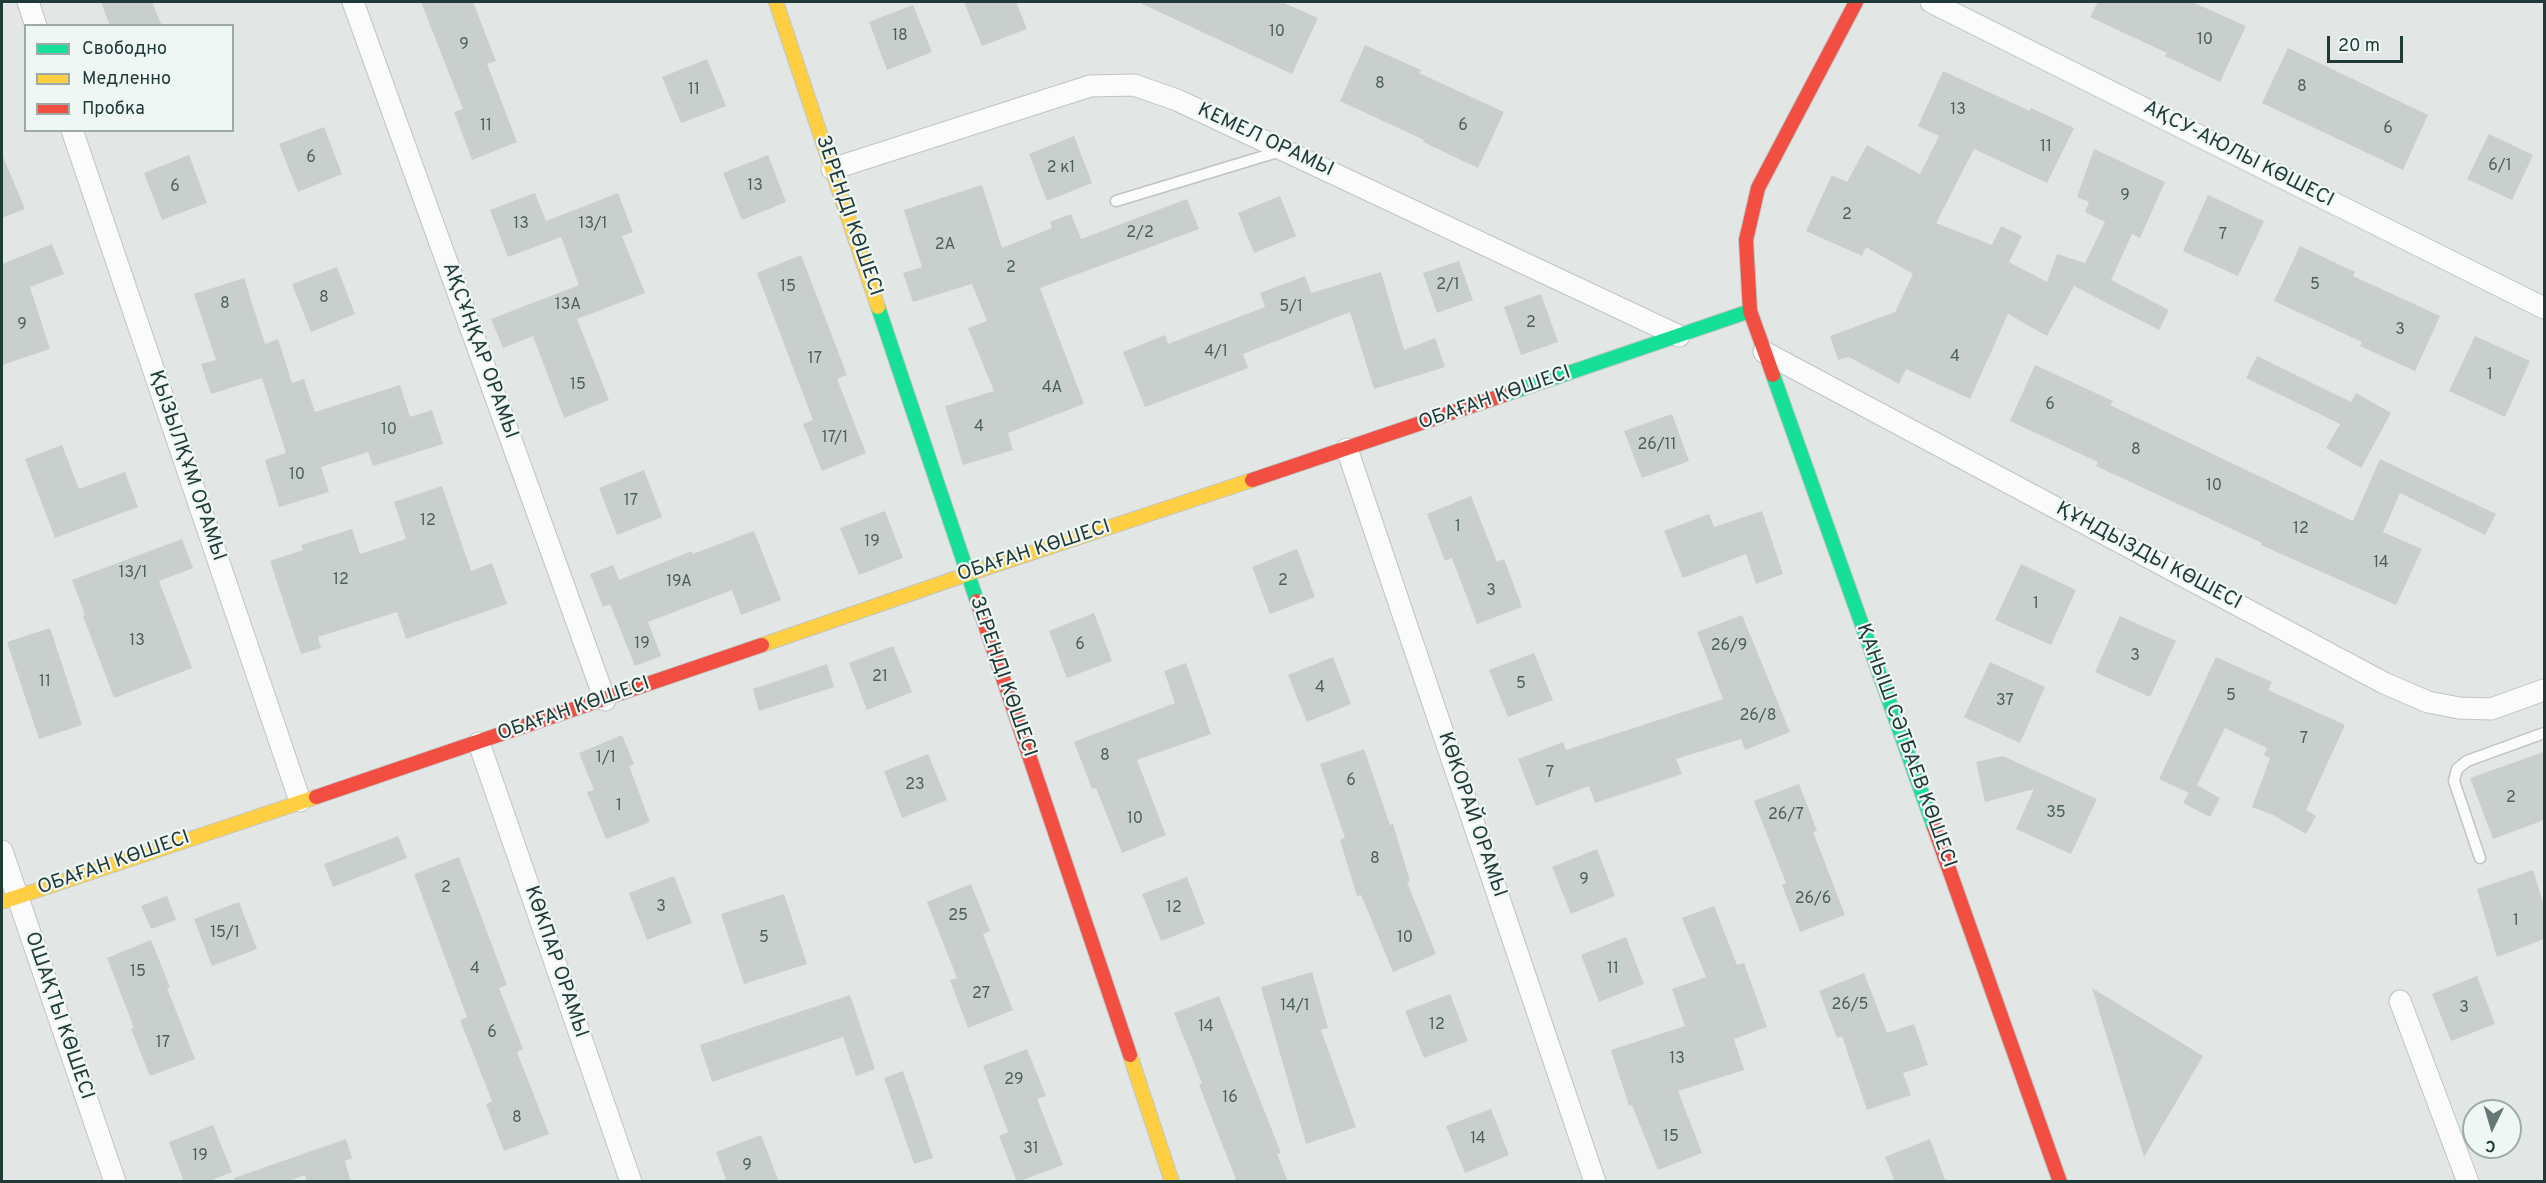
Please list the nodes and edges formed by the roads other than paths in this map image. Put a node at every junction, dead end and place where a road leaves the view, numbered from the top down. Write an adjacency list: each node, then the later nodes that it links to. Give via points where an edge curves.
1 (28, 2): 6 (street)
2 (353, 2): 18 (street, АҚСҰҢҚАР ОРАМЫ)
3 (776, 2): 9 (street, ЗЕРЕНДІ КӨШЕСІ)
4 (1856, 2): 12 (street, via 1758,188 1746,240)
5 (1931, 2): 11 (street, АҚСУ-АЮЛЫ КӨШЕСІ)
6 (35, 24)
7 (73, 132): 21 (street, ҚЫЗЫЛҚҰМ ОРАМЫ)
8 (1284, 150): 9 (street, КЕМЕЛ ОРАМЫ, via 1177,100 1134,85 1090,86); 10 (lane); 13 (street, КЕМЕЛ ОРАМЫ)
9 (832, 169): 16 (street, ЗЕРЕНДІ КӨШЕСІ)
10 (1116, 201)
11 (2544, 308)
12 (1750, 311): 13 (street, ОБАҒАН КӨШЕСІ); 14 (street, ҚАНЫШ СӘТБАЕВ КӨШЕСІ)
13 (1679, 336): 15 (street, ОБАҒАН КӨШЕСІ)
14 (1764, 352): 17 (street, ҚҰНДЫЗДЫ КӨШЕСІ, via 2384,683 2428,702 2459,708 2491,709); 30 (street, ҚАНЫШ СӘТБАЕВ КӨШЕСІ)
15 (1347, 449): 16 (street, ОБАҒАН КӨШЕСІ); 29 (street, КӨКОРАЙ ОРАМЫ)
16 (968, 574): 18 (street, ОБАҒАН КӨШЕСІ); 28 (street, ЗЕРЕНДІ КӨШЕСІ)
17 (2544, 690)
18 (605, 700): 20 (street, ОБАҒАН КӨШЕСІ)
19 (2544, 733): 23 (lane, via 2467,761 2457,769 2454,781)
20 (479, 743): 21 (street, ОБАҒАН КӨШЕСІ); 27 (street, КӨКПАР ОРАМЫ)
21 (300, 801): 24 (street, ОБАҒАН КӨШЕСІ)
22 (2, 851): 24 (street, ОШАҚТЫ КӨШЕСІ)
23 (2480, 858)
24 (9, 899): 26 (street, ОШАҚТЫ КӨШЕСІ)
25 (2400, 1001): 31 (street)
26 (115, 1182)
27 (632, 1182)
28 (1172, 1182)
29 (1595, 1182)
30 (2060, 1182)
31 (2468, 1182)

